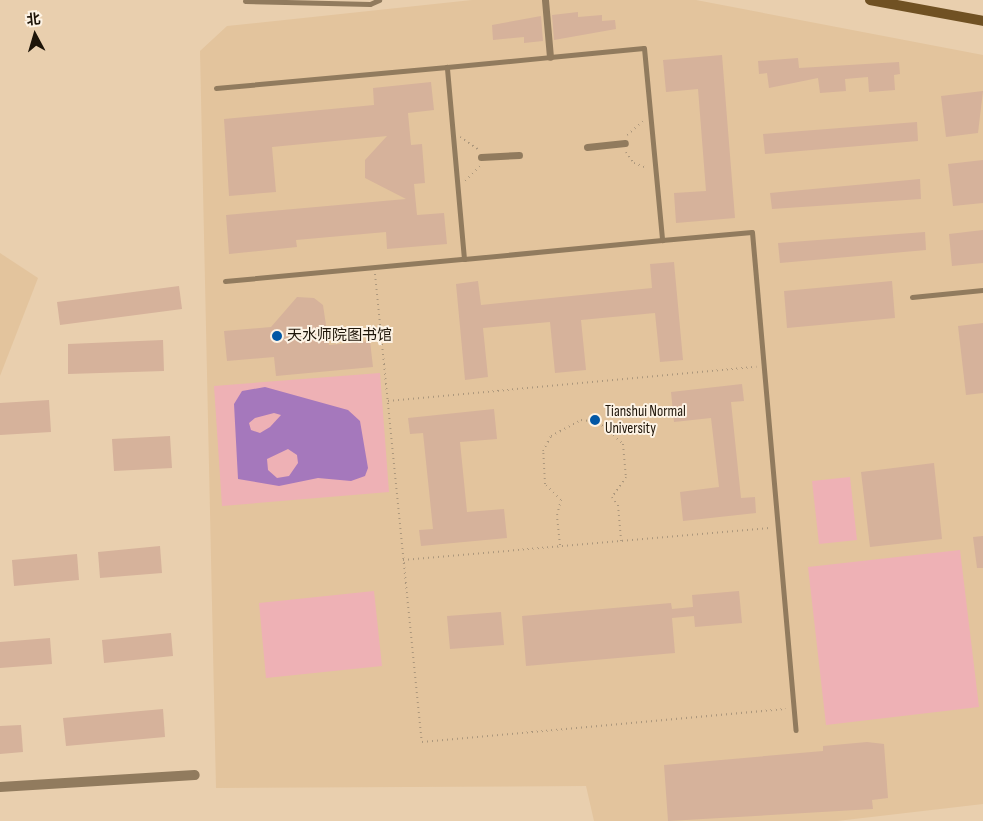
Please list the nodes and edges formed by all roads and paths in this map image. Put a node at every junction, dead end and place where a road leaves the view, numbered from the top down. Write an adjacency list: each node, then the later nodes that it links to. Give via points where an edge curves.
1 (379, 0): 4 (lane, via 370,4)
2 (545, 0): 6 (street)
3 (870, 0): 5 (main road)
4 (245, 1)
5 (983, 21)
6 (550, 57): 7 (lane); 9 (lane, via 644,48)
7 (446, 67): 8 (lane); 16 (lane)
8 (216, 88)
9 (651, 121): 10 (path, via 630,129); 14 (lane)
10 (625, 143): 11 (street); 14 (path, via 634,163)
11 (587, 147)
12 (519, 155): 13 (street)
13 (481, 157)
14 (655, 167): 15 (lane)
15 (662, 240): 16 (lane); 21 (lane, via 752,232)
16 (464, 259): 17 (lane)
17 (374, 267): 18 (lane); 22 (path)
18 (225, 281)
19 (983, 290): 20 (lane)
20 (912, 297)
21 (764, 366): 22 (path); 23 (lane)
22 (388, 401): 26 (path)
23 (778, 527): 24 (path); 27 (lane)
24 (621, 541): 25 (path); 25 (path, via 618,505 612,497 626,477 624,444 598,422 581,420 551,436 543,451 545,484 561,500 557,515)
25 (560, 546): 26 (path)
26 (403, 560): 27 (path, via 422,742)
27 (794, 708): 28 (lane)
28 (796, 730)
29 (195, 775): 30 (street)
30 (0, 787)

